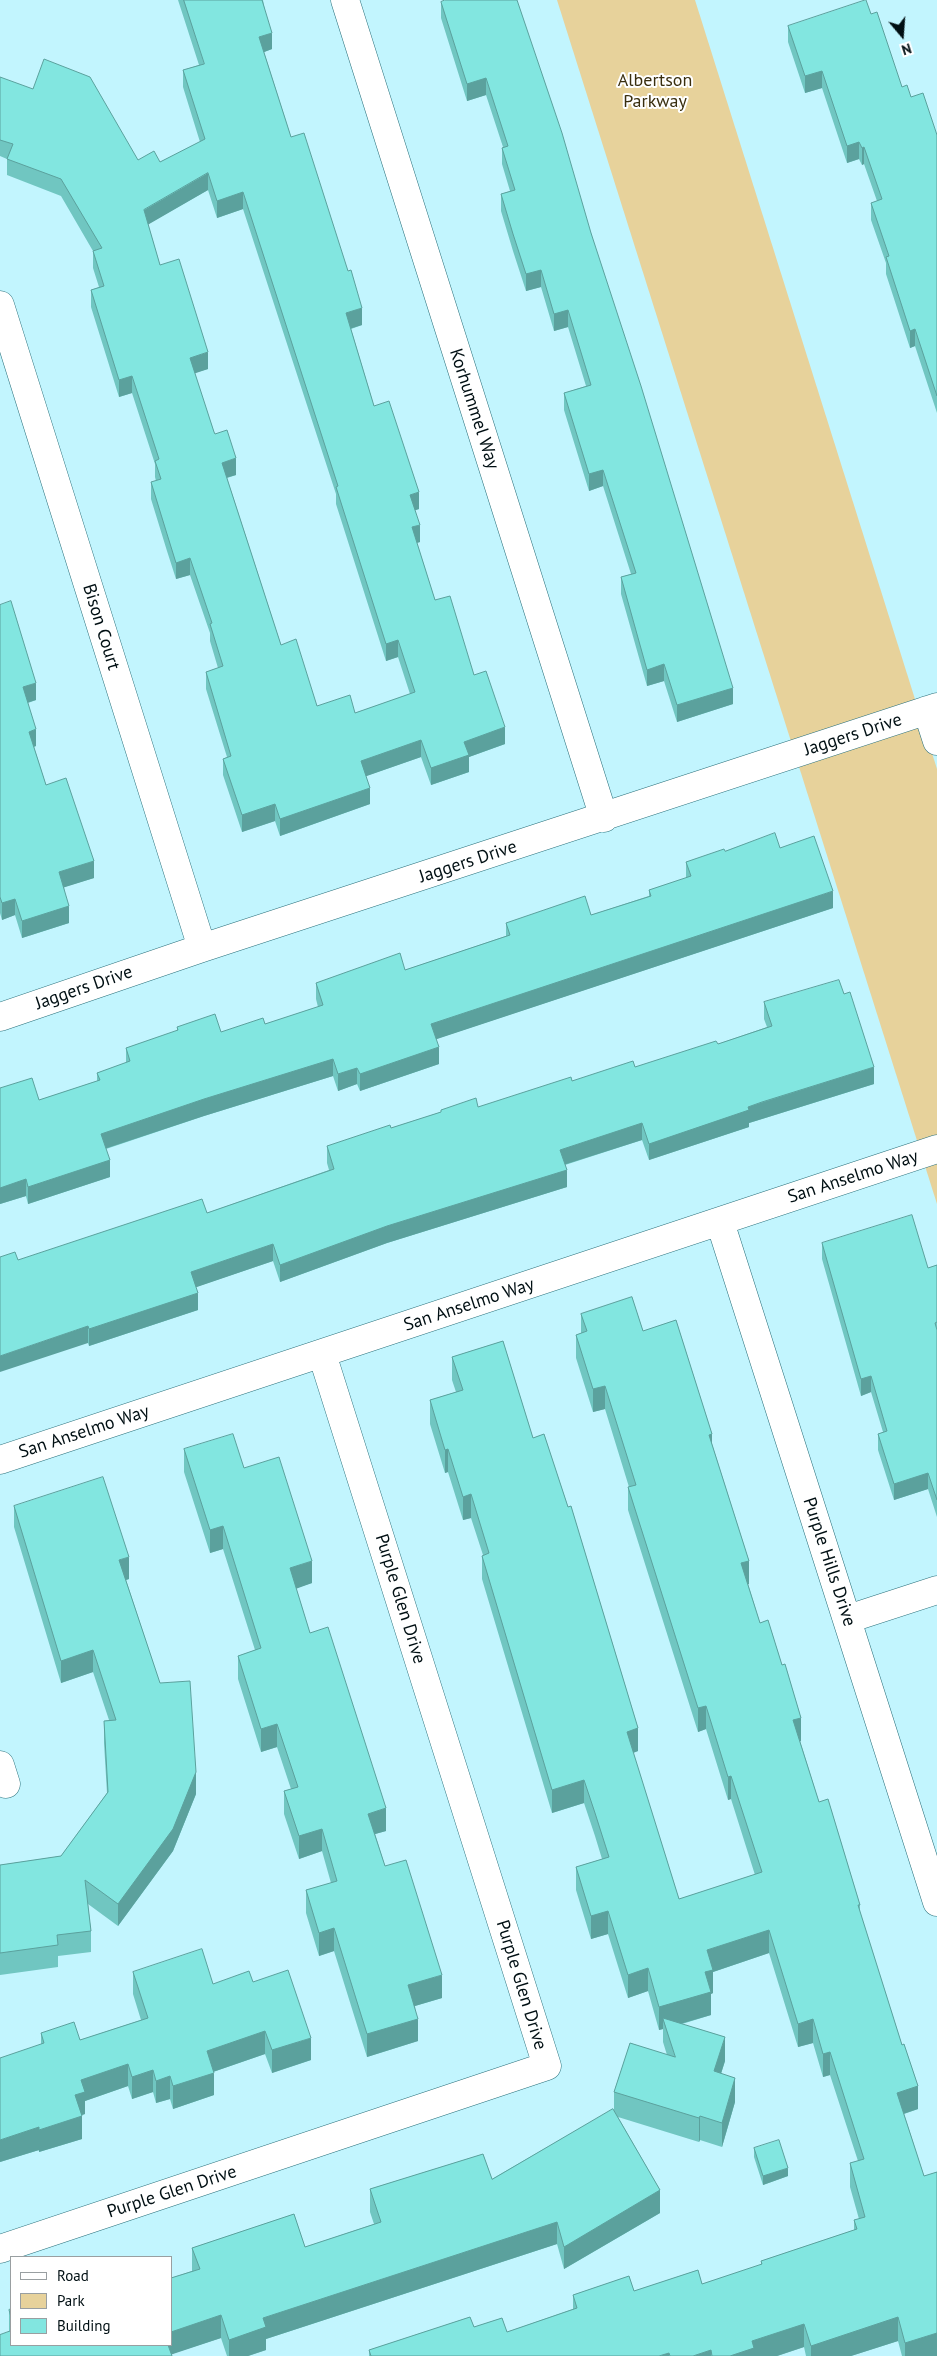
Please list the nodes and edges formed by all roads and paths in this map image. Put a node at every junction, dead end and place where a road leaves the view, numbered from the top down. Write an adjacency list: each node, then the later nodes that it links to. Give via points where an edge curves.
1 (345, 0): 5 (street, Korhummel Way)
2 (0, 305): 6 (street, Bison Court)
3 (932, 709): 4 (street); 5 (street, Jaggers Drive)
4 (937, 741)
5 (604, 818): 6 (street, Jaggers Drive)
6 (202, 948): 7 (street, Jaggers Drive)
7 (0, 1017)
8 (937, 1149): 9 (street, San Anselmo Way)
9 (720, 1222): 10 (street, San Anselmo Way); 13 (street, Purple Hills Drive)
10 (322, 1354): 11 (street, San Anselmo Way); 15 (street, Purple Glen Drive, via 547,2066)
11 (0, 1460)
12 (937, 1590): 13 (street)
13 (848, 1619): 14 (street, Purple Hills Drive)
14 (937, 1902)
15 (0, 2249)

